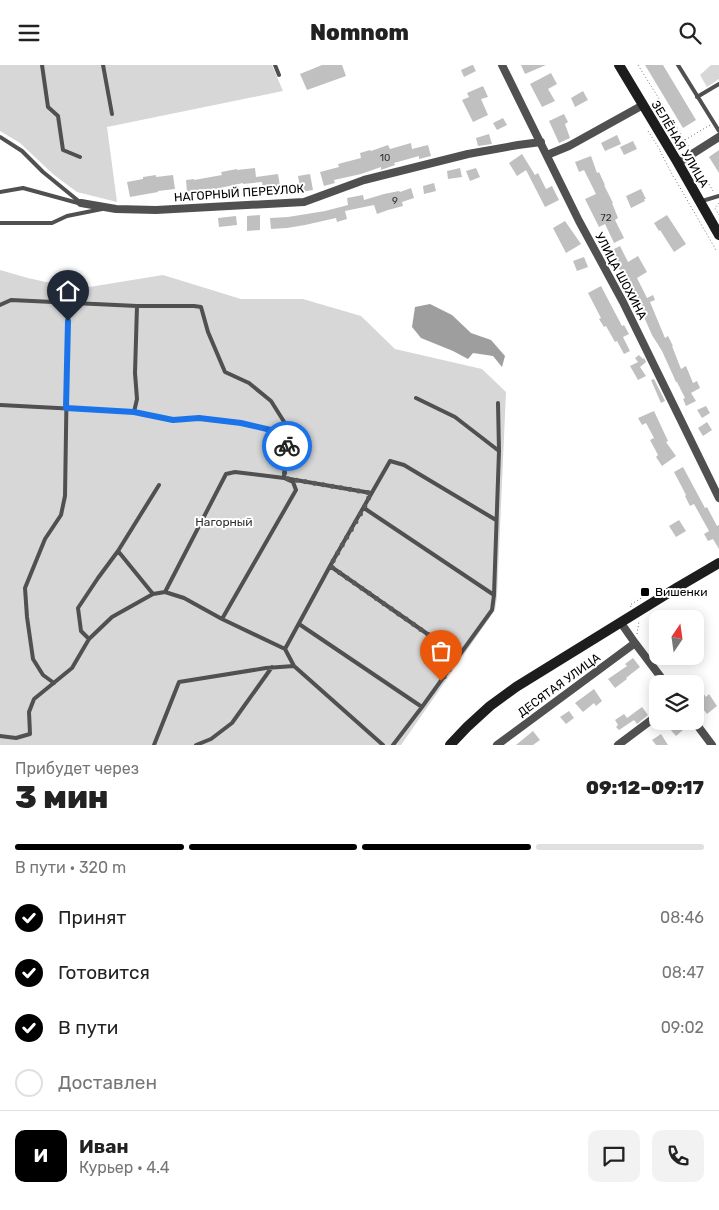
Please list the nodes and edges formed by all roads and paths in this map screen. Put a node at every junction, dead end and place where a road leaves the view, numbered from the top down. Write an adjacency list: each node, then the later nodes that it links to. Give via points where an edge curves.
1 (42, 65): 24 (lane, via 48,107 58,116 63,150)
2 (103, 65): 12 (lane)
3 (275, 65): 8 (lane)
4 (502, 65): 20 (street, УЛИЦА ШОХИНА)
5 (619, 65): 11 (main road, ЗЕЛЁНАЯ УЛИЦА)
6 (638, 65): 17 (path)
7 (678, 65): 10 (lane)
8 (279, 75)
9 (719, 84): 10 (lane)
10 (697, 97): 13 (lane)
11 (643, 105): 21 (main road, ЗЕЛЁНАЯ УЛИЦА); 23 (street)
12 (112, 114)
13 (714, 123): 15 (lane); 19 (path)
14 (647, 129): 21 (path, via 660,151)
15 (719, 131)
16 (0, 137): 30 (lane, via 22,151)
17 (683, 137): 19 (path); 21 (path)
18 (719, 137): 22 (street)
19 (685, 140): 22 (path)
20 (541, 143): 23 (street, УЛИЦА ШОХИНА); 30 (street, НАГОРНЫЙ ПЕРЕУЛОК, via 468,154 373,178 304,202 156,210 116,209)
21 (667, 147): 25 (main road, ЗЕЛЁНАЯ УЛИЦА)
22 (692, 154): 25 (street); 28 (path)
23 (547, 155): 50 (street, УЛИЦА ШОХИНА)
24 (80, 157)
25 (678, 163): 29 (main road, ЗЕЛЁНАЯ УЛИЦА)
26 (675, 179): 36 (path)
27 (0, 192): 30 (lane, via 22,188)
28 (718, 196): 29 (lane)
29 (700, 202): 35 (main road, ЗЕЛЁНАЯ УЛИЦА)
30 (81, 203)
31 (719, 203): 33 (path, via 716,208)
32 (104, 208): 34 (lane, via 67,216 52,223)
33 (719, 215)
34 (0, 223)
35 (719, 235)
36 (716, 249)
37 (68, 304): 38 (lane, via 11,300); 39 (lane); 43 (lane)
38 (0, 305)
39 (137, 307): 44 (lane, via 137,399); 45 (lane, via 201,307 225,372 248,383 271,401 288,428)
40 (416, 398): 46 (lane, via 455,417)
41 (498, 403): 46 (lane)
42 (0, 405): 43 (lane)
43 (66, 408): 44 (lane); 70 (lane, via 65,496 61,515 44,539 25,588 33,659 43,675)
44 (134, 412): 45 (lane, via 173,420 199,418 241,423)
45 (288, 434): 47 (lane)
46 (499, 451): 52 (lane)
47 (284, 478): 49 (lane); 56 (lane, via 235,472 226,474); 59 (lane, via 293,483 296,490)
48 (159, 485): 53 (lane)
49 (371, 493): 51 (lane); 52 (lane, via 390,461 404,465)
50 (719, 498)
51 (364, 508): 55 (lane); 58 (lane)
52 (496, 520): 58 (lane)
53 (118, 551): 57 (lane); 63 (lane, via 78,608 80,631)
54 (719, 563): 61 (main road)
55 (330, 566): 62 (lane); 66 (lane)
56 (165, 592): 57 (lane); 59 (lane, via 184,598)
57 (153, 594): 63 (lane, via 112,617)
58 (494, 595): 66 (lane, via 492,610)
59 (222, 619): 65 (lane)
60 (639, 621): 64 (path)
61 (622, 623): 64 (street); 79 (main road, via 516,687 484,711)
62 (299, 624): 65 (lane); 71 (lane)
63 (89, 639): 70 (lane, via 72,668)
64 (635, 643): 69 (street); 80 (street, ДЕСЯТАЯ УЛИЦА)
65 (284, 649): 67 (lane)
66 (459, 656): 71 (lane)
67 (294, 666): 68 (lane); 77 (lane)
68 (272, 667): 75 (lane, via 179,682); 76 (lane, via 232,723 211,739)
69 (659, 675)
70 (54, 683): 74 (lane, via 34,699 29,712 30,734 16,738)
71 (422, 707): 78 (lane)
72 (649, 722): 81 (street)
73 (701, 730): 82 (street)
74 (0, 736)
75 (154, 745)
76 (196, 745)
77 (383, 745)
78 (393, 745)
79 (450, 745)
80 (497, 745)
81 (618, 745)
82 (712, 745)

